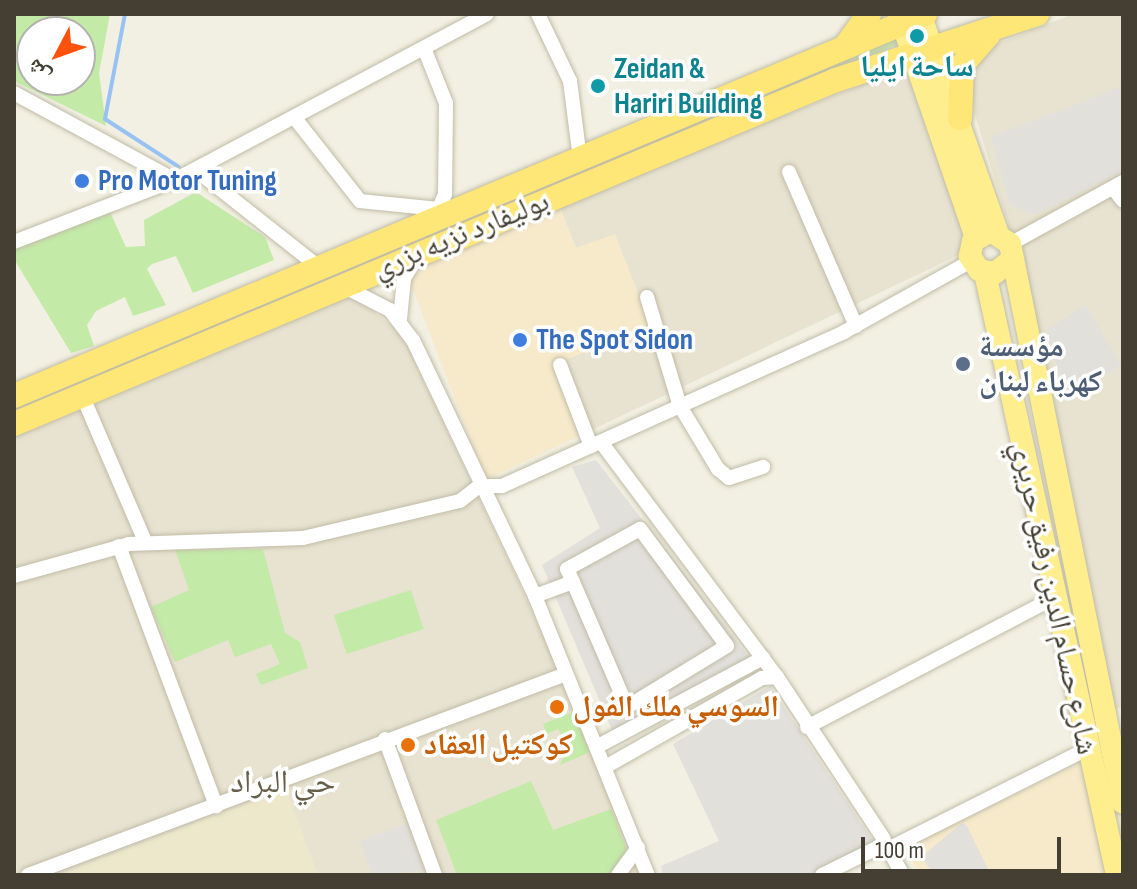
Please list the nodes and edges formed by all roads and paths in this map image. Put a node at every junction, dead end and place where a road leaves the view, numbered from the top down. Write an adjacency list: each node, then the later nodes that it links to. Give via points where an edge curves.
1 (487, 14): 7 (street)
2 (538, 14): 13 (street, via 570,81)
3 (869, 14): 9 (highway)
4 (1037, 14): 6 (highway, بوليفارد نزيه بزري)
5 (913, 17): 8 (main road, شارع حسام الدين رفيق حريري); 9 (highway, بوليفارد نزيه بزري)
6 (992, 32): 8 (highway, بوليفارد نزيه بزري); 12 (highway, via 962,65)
7 (424, 48): 11 (street); 19 (street, via 445,97)
8 (922, 52): 12 (main road, شارع حسام الدين رفيق حريري); 21 (main road, شارع حسام الدين رفيق حريري); 22 (highway, بوليفارد نزيه بزري)
9 (837, 54): 13 (highway, بوليفارد نزيه بزري)
10 (14, 93): 16 (street)
11 (294, 117): 14 (street); 19 (street, via 360,201)
12 (960, 118): 21 (main road, شارع حسام الدين رفيق حريري)
13 (580, 159): 19 (highway, بوليفارد نزيه بزري)
14 (196, 170): 16 (street); 24 (street)
15 (789, 172): 28 (street)
16 (175, 180): 20 (street)
17 (1118, 185): 18 (street); 21 (street)
18 (1123, 201)
19 (435, 217): 24 (highway, بوليفارد نزيه بزري)
20 (14, 242)
21 (998, 244): 23 (main road); 23 (main road); 37 (main road, شارع حسام الدين رفيق حريري)
22 (421, 251): 25 (highway, بوليفارد نزيه بزري); 27 (street, via 404,278)
23 (978, 267): 28 (street); 38 (main road, شارع حسام الدين رفيق حريري)
24 (320, 268): 31 (highway, بوليفارد نزيه بزري)
25 (341, 285): 27 (street); 30 (highway, بوليفارد نزيه بزري)
26 (647, 297): 32 (street)
27 (400, 319): 36 (street)
28 (856, 326): 32 (street)
29 (560, 365): 34 (street)
30 (82, 395): 33 (highway, بوليفارد نزيه بزري); 39 (street)
31 (14, 396)
32 (680, 406): 34 (street); 35 (street, via 723,475)
33 (14, 424)
34 (596, 444): 36 (street, via 502,486); 45 (street)
35 (763, 467)
36 (479, 486): 39 (street, via 460,501 303,538); 43 (street)
37 (1062, 516): 38 (main road); 48 (main road, شارع حسام الدين رفيق حريري)
38 (1039, 526): 44 (main road, شارع حسام الدين رفيق حريري)
39 (145, 541): 40 (street)
40 (119, 546): 41 (street); 55 (street)
41 (14, 576)
42 (573, 582): 42 (street, via 627,707 727,646 640,529 567,569); 43 (street)
43 (535, 596): 46 (street)
44 (1052, 599): 49 (street); 52 (main road, شارع حسام الدين رفيق حريري)
45 (763, 658): 47 (street); 51 (street)
46 (566, 674): 50 (street); 51 (street)
47 (777, 677): 49 (street); 53 (street, via 762,678)
48 (1114, 724): 54 (main road, شارع حسام الدين رفيق حريري)
49 (807, 727): 56 (street)
50 (385, 739): 55 (street); 60 (street)
51 (600, 745): 53 (street)
52 (1085, 750): 56 (street); 66 (main road, شارع حسام الدين رفيق حريري)
53 (607, 766): 57 (street)
54 (1123, 803)
55 (216, 806): 59 (street)
56 (887, 846): 58 (street); 65 (street)
57 (638, 847): 61 (street); 62 (street)
58 (859, 855): 63 (street); 64 (street)
59 (28, 875)
60 (435, 875)
61 (618, 875)
62 (648, 875)
63 (822, 875)
64 (836, 875)
65 (903, 875)
66 (1117, 875)

